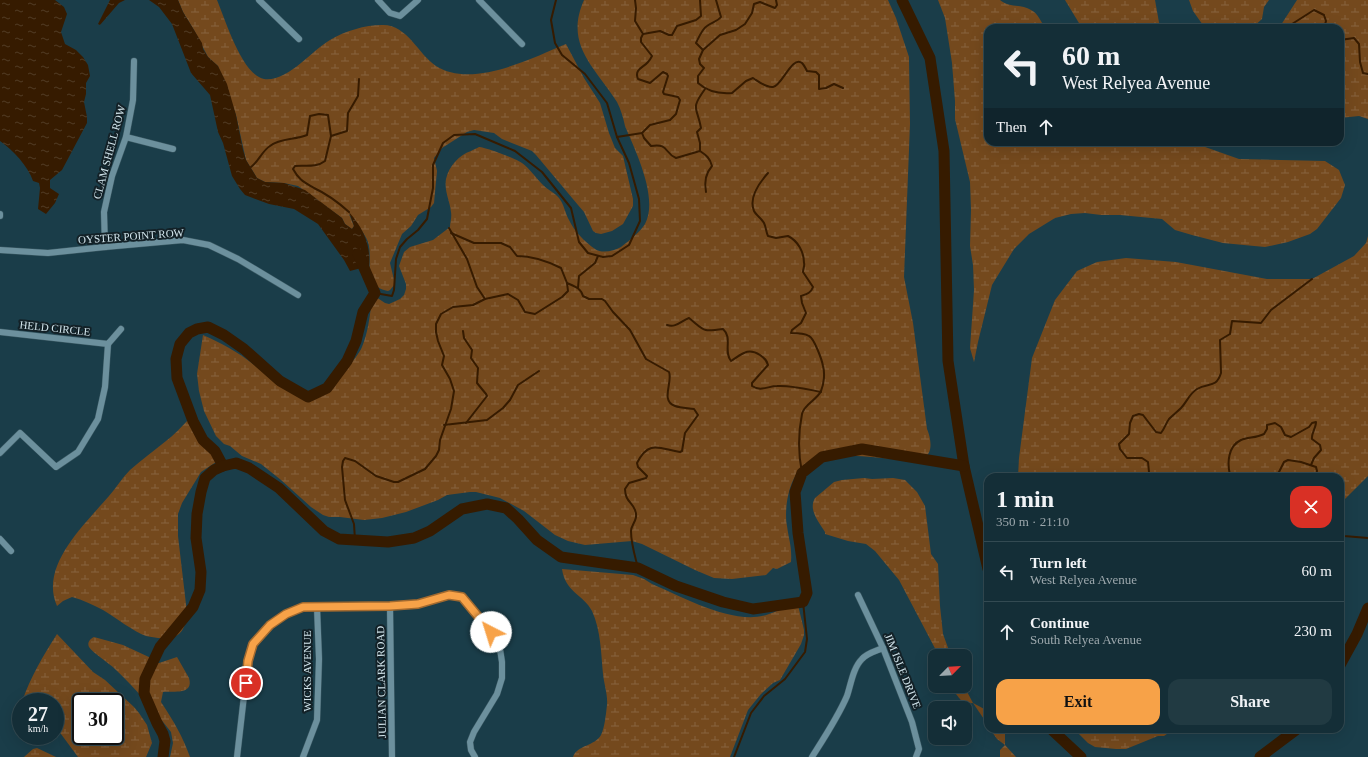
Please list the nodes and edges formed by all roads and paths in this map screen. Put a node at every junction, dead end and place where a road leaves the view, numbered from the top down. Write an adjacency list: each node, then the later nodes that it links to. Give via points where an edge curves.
1 (259, 0): 5 (street)
2 (378, 0): 3 (street, via 390,13 400,16)
3 (418, 0)
4 (479, 0): 6 (street)
5 (299, 39)
6 (522, 44)
7 (134, 62): 8 (street, CLAM SHELL ROW, via 133,100)
8 (126, 137): 9 (street); 10 (street, CLAM SHELL ROW, via 112,176 104,212)
9 (173, 149)
10 (105, 247): 11 (street, OYSTER POINT ROW, via 48,253); 12 (street, OYSTER POINT ROW, via 183,240 209,245)
11 (0, 250)
12 (298, 295)
13 (121, 329): 15 (street)
14 (0, 332): 15 (street, HELD CIRCLE)
15 (108, 344): 16 (street, via 105,387 98,419 78,452 56,467 20,433)
16 (0, 453)
17 (0, 539): 18 (street)
18 (12, 551)
19 (858, 595): 22 (street, JIM ISLE DRIVE)
20 (390, 606): 21 (street); 25 (street, JULIAN CLARK ROAD); 26 (street, via 418,604 449,595 462,597 491,632 500,650 502,678 497,694 470,742)
21 (317, 608): 23 (street, via 303,607 286,614 270,625 253,644 248,661); 24 (street, WICKS AVENUE, via 317,720)
22 (883, 648): 27 (street, via 861,659 846,696); 28 (street, JIM ISLE DRIVE, via 912,722 919,749)
23 (237, 757)
24 (303, 757)
25 (392, 757)
26 (475, 757)
27 (812, 757)
28 (916, 757)

